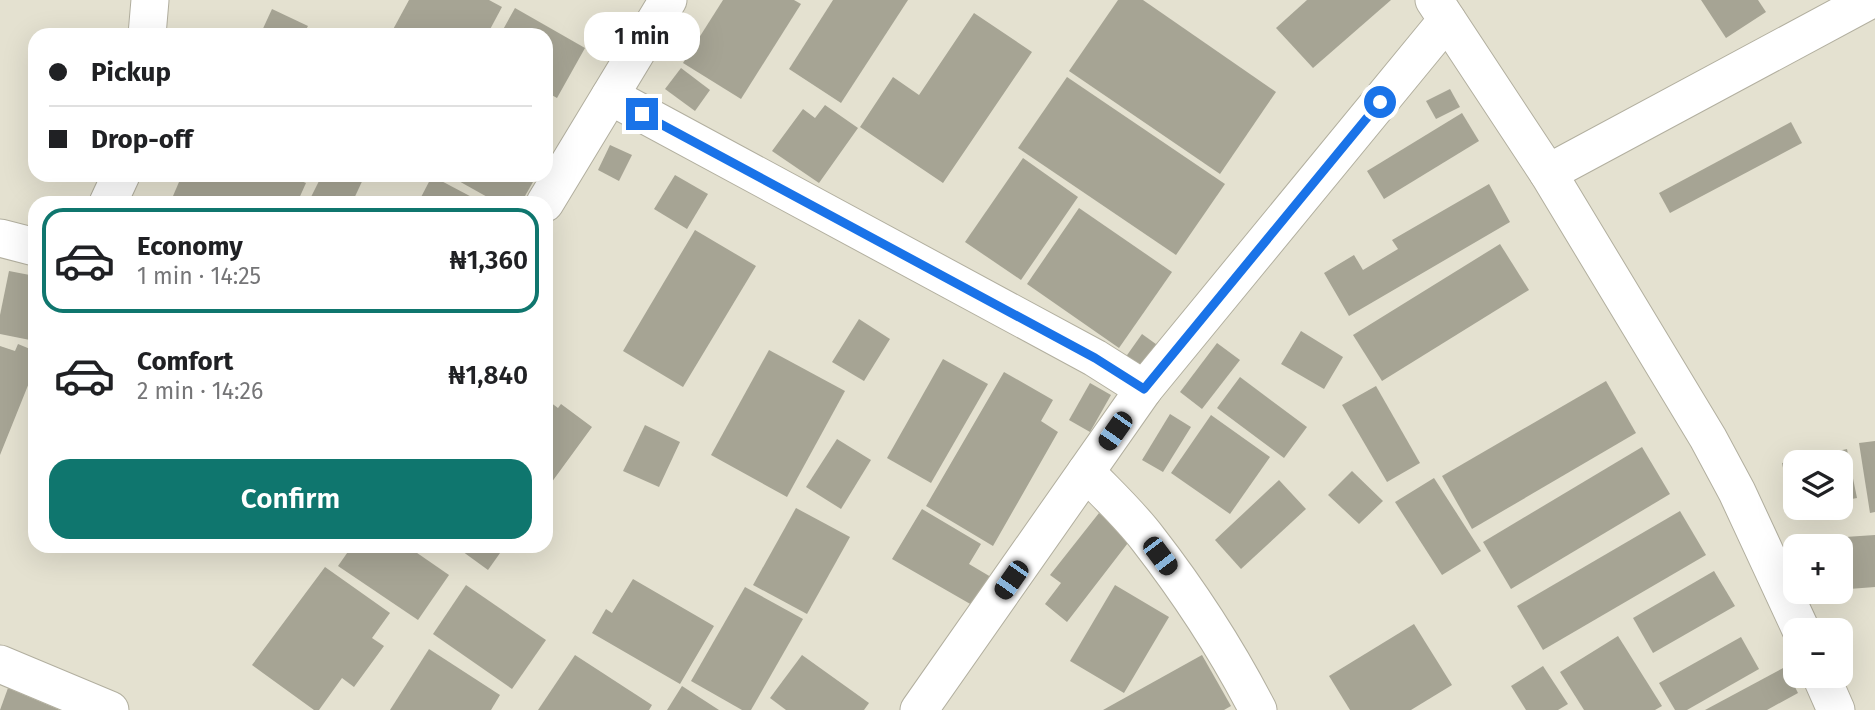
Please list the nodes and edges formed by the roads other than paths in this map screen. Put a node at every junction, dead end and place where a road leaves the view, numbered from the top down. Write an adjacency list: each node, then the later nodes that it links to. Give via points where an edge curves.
1 (150, 0): 5 (street)
2 (668, 0): 6 (street)
3 (1870, 0): 7 (street)
4 (1441, 10): 7 (street); 11 (street)
5 (148, 28)
6 (610, 96): 8 (street); 11 (street, via 1095,358)
7 (1548, 173): 13 (street, via 1701,427)
8 (549, 196)
9 (0, 238): 10 (street)
10 (28, 245)
11 (1144, 389): 12 (street)
12 (1086, 472): 17 (street); 18 (street, via 1147,537 1234,662)
13 (1795, 618)
14 (0, 664): 16 (street)
15 (1826, 688): 19 (street)
16 (110, 710)
17 (919, 710)
18 (1258, 710)
19 (1836, 710)

